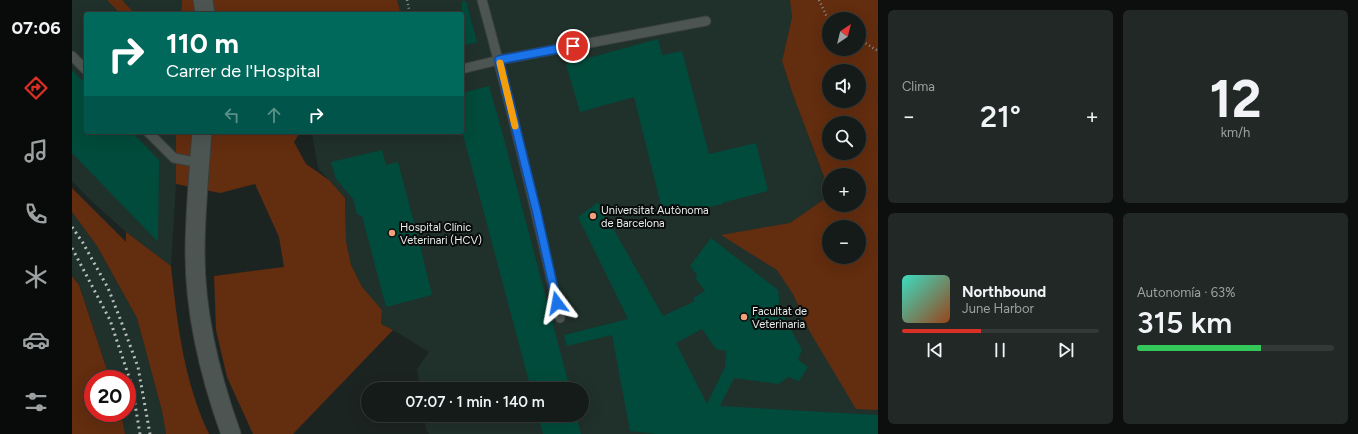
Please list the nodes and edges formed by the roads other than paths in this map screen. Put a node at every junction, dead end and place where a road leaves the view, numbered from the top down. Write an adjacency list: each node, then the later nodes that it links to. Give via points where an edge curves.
1 (203, 0): 3 (street)
2 (482, 0): 6 (lane)
3 (205, 12)
4 (706, 21): 6 (lane)
5 (72, 56): 7 (lane)
6 (499, 60): 8 (lane); 12 (lane)
7 (84, 68)
8 (464, 69)
9 (150, 134): 11 (lane, via 174,158)
10 (202, 134): 11 (street)
11 (200, 162): 13 (street, via 195,253 201,322 209,361)
12 (560, 318)
13 (231, 434)

